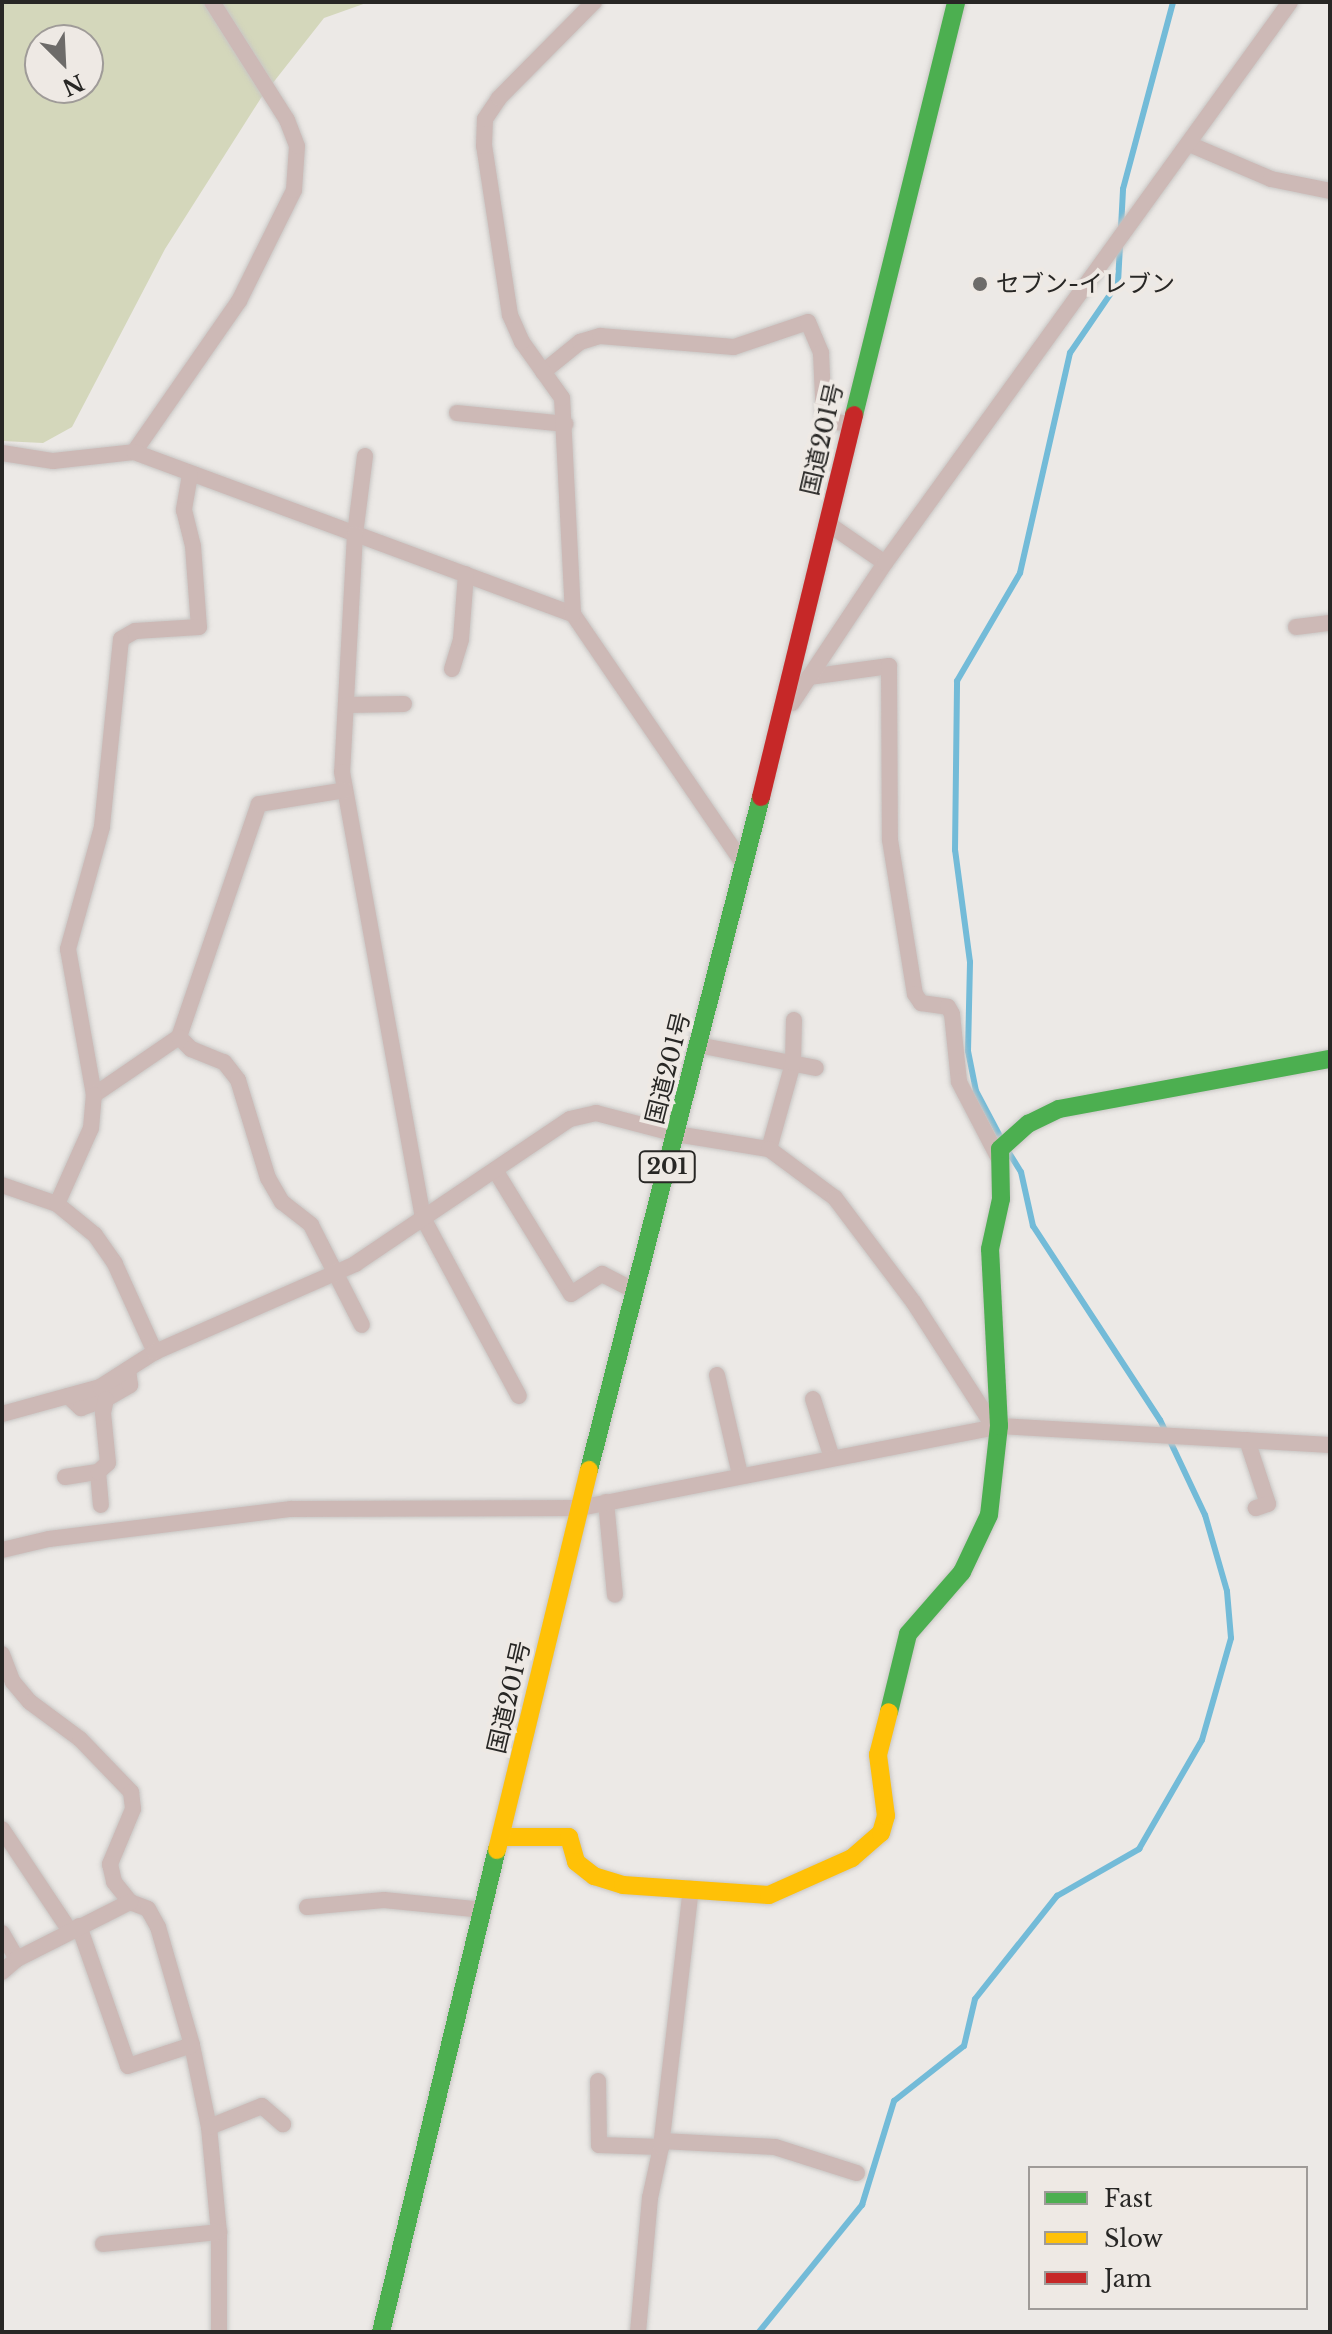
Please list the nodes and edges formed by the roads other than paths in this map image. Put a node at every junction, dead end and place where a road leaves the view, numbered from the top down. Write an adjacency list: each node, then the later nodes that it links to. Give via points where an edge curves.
1 (212, 2): 11 (street, via 287,120 297,146 294,190 239,301)
2 (594, 2): 7 (street, via 485,119 484,146 510,315)
3 (956, 2): 10 (main road, 国道201号 / 201)
4 (1290, 2): 5 (street)
5 (1189, 144): 6 (street, via 1271,179); 17 (street)
6 (1330, 191)
7 (543, 372): 9 (street, via 562,398); 10 (street, via 580,342 600,336 734,347 808,322 821,353 824,420)
8 (457, 413): 9 (street)
9 (565, 424): 19 (street)
10 (850, 424): 15 (main road, 国道201号 / 201)
11 (134, 452): 12 (street, via 53,461); 14 (street)
12 (2, 453)
13 (365, 456): 16 (street)
14 (190, 475): 16 (street); 35 (street, via 184,510 193,546 199,627 135,631 121,639 102,827 68,949)
15 (827, 523): 17 (street); 26 (main road, 国道201号 / 201)
16 (355, 534): 18 (street); 25 (street)
17 (885, 563): 23 (street)
18 (466, 574): 19 (street); 22 (street, via 461,639)
19 (573, 614): 28 (street)
20 (1330, 623): 21 (street)
21 (1296, 627)
22 (452, 669)
23 (809, 677): 26 (street); 37 (street, via 889,666 890,840 915,994 921,1003 948,1007 959,1082)
24 (404, 704): 25 (street)
25 (346, 705): 27 (street)
26 (777, 728): 28 (main road, 国道201号 / 201)
27 (345, 790): 30 (street, via 268,801 252,814); 42 (street)
28 (744, 864): 31 (main road, 国道201号 / 201)
29 (794, 1020): 33 (street)
30 (179, 1037): 35 (street); 43 (street, via 191,1049 224,1062 238,1080 268,1178 282,1202 311,1225)
31 (698, 1045): 33 (street); 36 (main road, 国道201号 / 201)
32 (1330, 1059): 37 (main road, via 1059,1109)
33 (793, 1063): 34 (street); 38 (street)
34 (816, 1068)
35 (94, 1095): 41 (street, via 91,1128)
36 (676, 1134): 38 (street); 39 (street, via 596,1113 570,1119); 44 (main road, 国道201号 / 201)
37 (1004, 1148): 54 (main road, via 1001,1199 990,1249)
38 (769, 1149): 54 (street, via 835,1198 914,1303)
39 (495, 1170): 42 (street); 44 (street, via 571,1294 602,1274)
40 (2, 1185): 41 (street)
41 (57, 1204): 46 (street, via 95,1235 115,1264)
42 (423, 1218): 43 (street); 50 (street)
43 (336, 1272): 45 (street); 46 (street)
44 (635, 1291): 63 (main road, 国道201号 / 201)
45 (362, 1325)
46 (155, 1352): 47 (street)
47 (128, 1369): 49 (street, via 100,1387); 51 (street, via 130,1385)
48 (717, 1375): 59 (street)
49 (68, 1396): 51 (street, via 81,1408); 53 (street)
50 (519, 1396)
51 (106, 1399): 58 (street, via 108,1463)
52 (813, 1399): 57 (street)
53 (2, 1414)
54 (996, 1427): 55 (street); 57 (street); 70 (main road, via 989,1515 980,1544 908,1634 878,1755 886,1816 881,1833 852,1858 784,1892)
55 (1247, 1440): 56 (street); 64 (street, via 1268,1504)
56 (1330, 1445)
57 (832, 1458): 59 (street)
58 (98, 1472): 60 (street); 62 (street)
59 (740, 1475): 61 (street)
60 (65, 1477)
61 (606, 1502): 63 (street); 66 (street)
62 (101, 1505)
63 (579, 1508): 65 (street, via 291,1509 49,1539); 69 (main road, 国道201号 / 201)
64 (1256, 1508)
65 (2, 1550)
66 (615, 1595)
67 (2, 1654): 71 (street, via 13,1682 30,1702 80,1739 131,1792 133,1809 110,1864 114,1882)
68 (2, 1829): 74 (street)
69 (501, 1837): 70 (main road, via 569,1837 576,1862 594,1876 623,1885); 73 (main road, 国道201号 / 201)
70 (691, 1889): 82 (street)
71 (130, 1902): 74 (street); 78 (street, via 148,1909 158,1927)
72 (307, 1907): 73 (street, via 384,1900)
73 (484, 1910): 87 (main road, 国道201号 / 201)
74 (75, 1929): 76 (street); 78 (street, via 128,2066)
75 (2, 1933): 76 (street)
76 (17, 1959): 77 (street)
77 (2, 1972)
78 (192, 2045): 81 (street)
79 (598, 2081): 82 (street, via 599,2145)
80 (283, 2124): 81 (street, via 262,2106)
81 (209, 2127): 84 (street)
82 (661, 2144): 83 (street, via 775,2147); 88 (street, via 650,2198)
83 (857, 2173)
84 (219, 2232): 85 (street); 86 (street)
85 (103, 2244)
86 (219, 2332)
87 (381, 2332)
88 (638, 2332)

